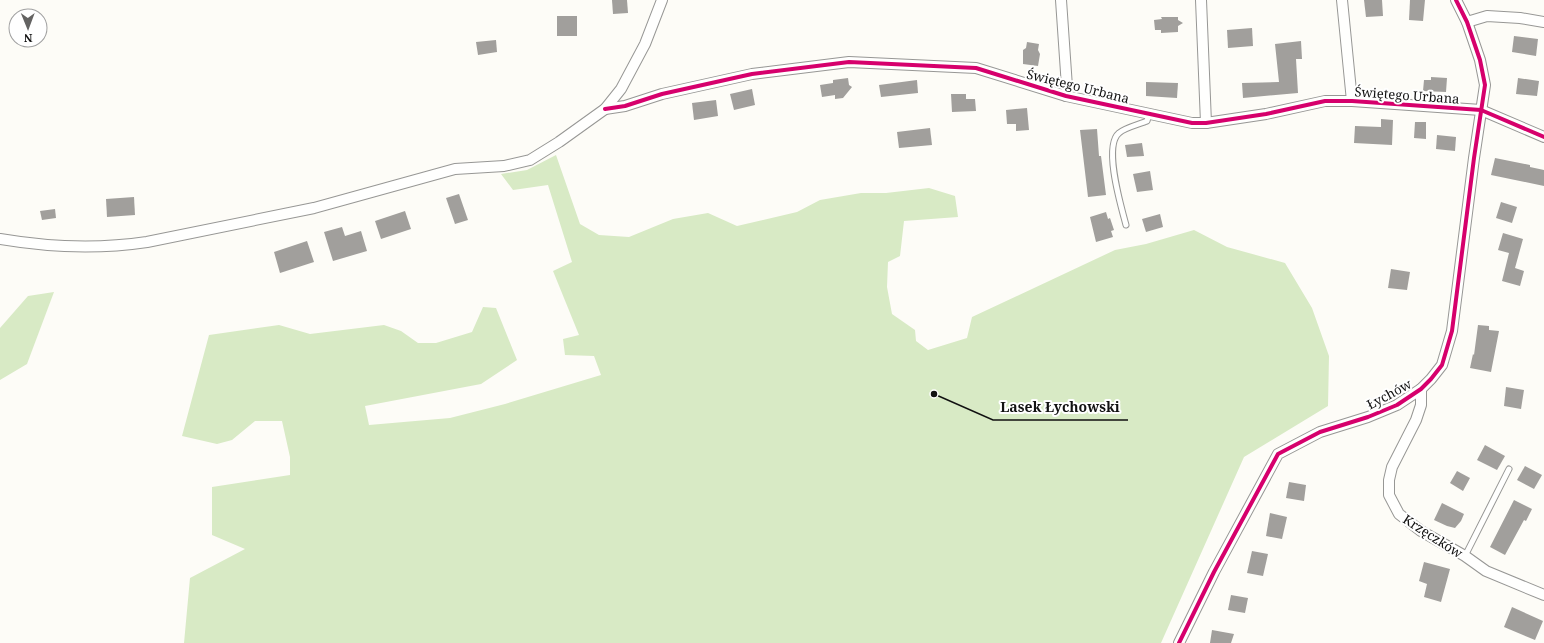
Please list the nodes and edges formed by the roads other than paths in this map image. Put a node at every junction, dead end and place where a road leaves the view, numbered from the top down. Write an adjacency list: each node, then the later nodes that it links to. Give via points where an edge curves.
1 (662, 0): 10 (street, via 645,44 621,89)
2 (1062, 0): 8 (street)
3 (1201, 0): 13 (street)
4 (1342, 0): 9 (street)
5 (1456, 0): 6 (street, Łychów)
6 (1467, 22): 7 (street, via 1487,16); 11 (street, Łychów, via 1480,60 1485,85)
7 (1544, 22)
8 (1066, 96): 10 (street, Świętego Urbana, via 976,68 849,62 752,74); 12 (street, Świętego Urbana)
9 (1352, 101): 11 (street, Świętego Urbana); 13 (street, Świętego Urbana, via 1325,101 1266,114)
10 (605, 109): 16 (street, via 530,160 504,166 455,169 314,208 124,245 37,244)
11 (1481, 110): 14 (street, Świętego Urbana); 17 (street, Łychów, via 1452,331 1442,365)
12 (1149, 114): 13 (street, Świętego Urbana, via 1192,123); 15 (lane, via 1147,122 1119,132 1113,141 1112,162)
13 (1206, 123)
14 (1544, 137)
15 (1126, 225)
16 (0, 239)
17 (1421, 389): 19 (street, Krzęczków, via 1421,405 1392,467 1389,495 1399,514); 21 (street, Łychów, via 1397,405 1320,432 1278,454)
18 (1509, 469): 19 (lane)
19 (1465, 556): 20 (street, Krzęczków, via 1486,571)
20 (1544, 595)
21 (1179, 643)

